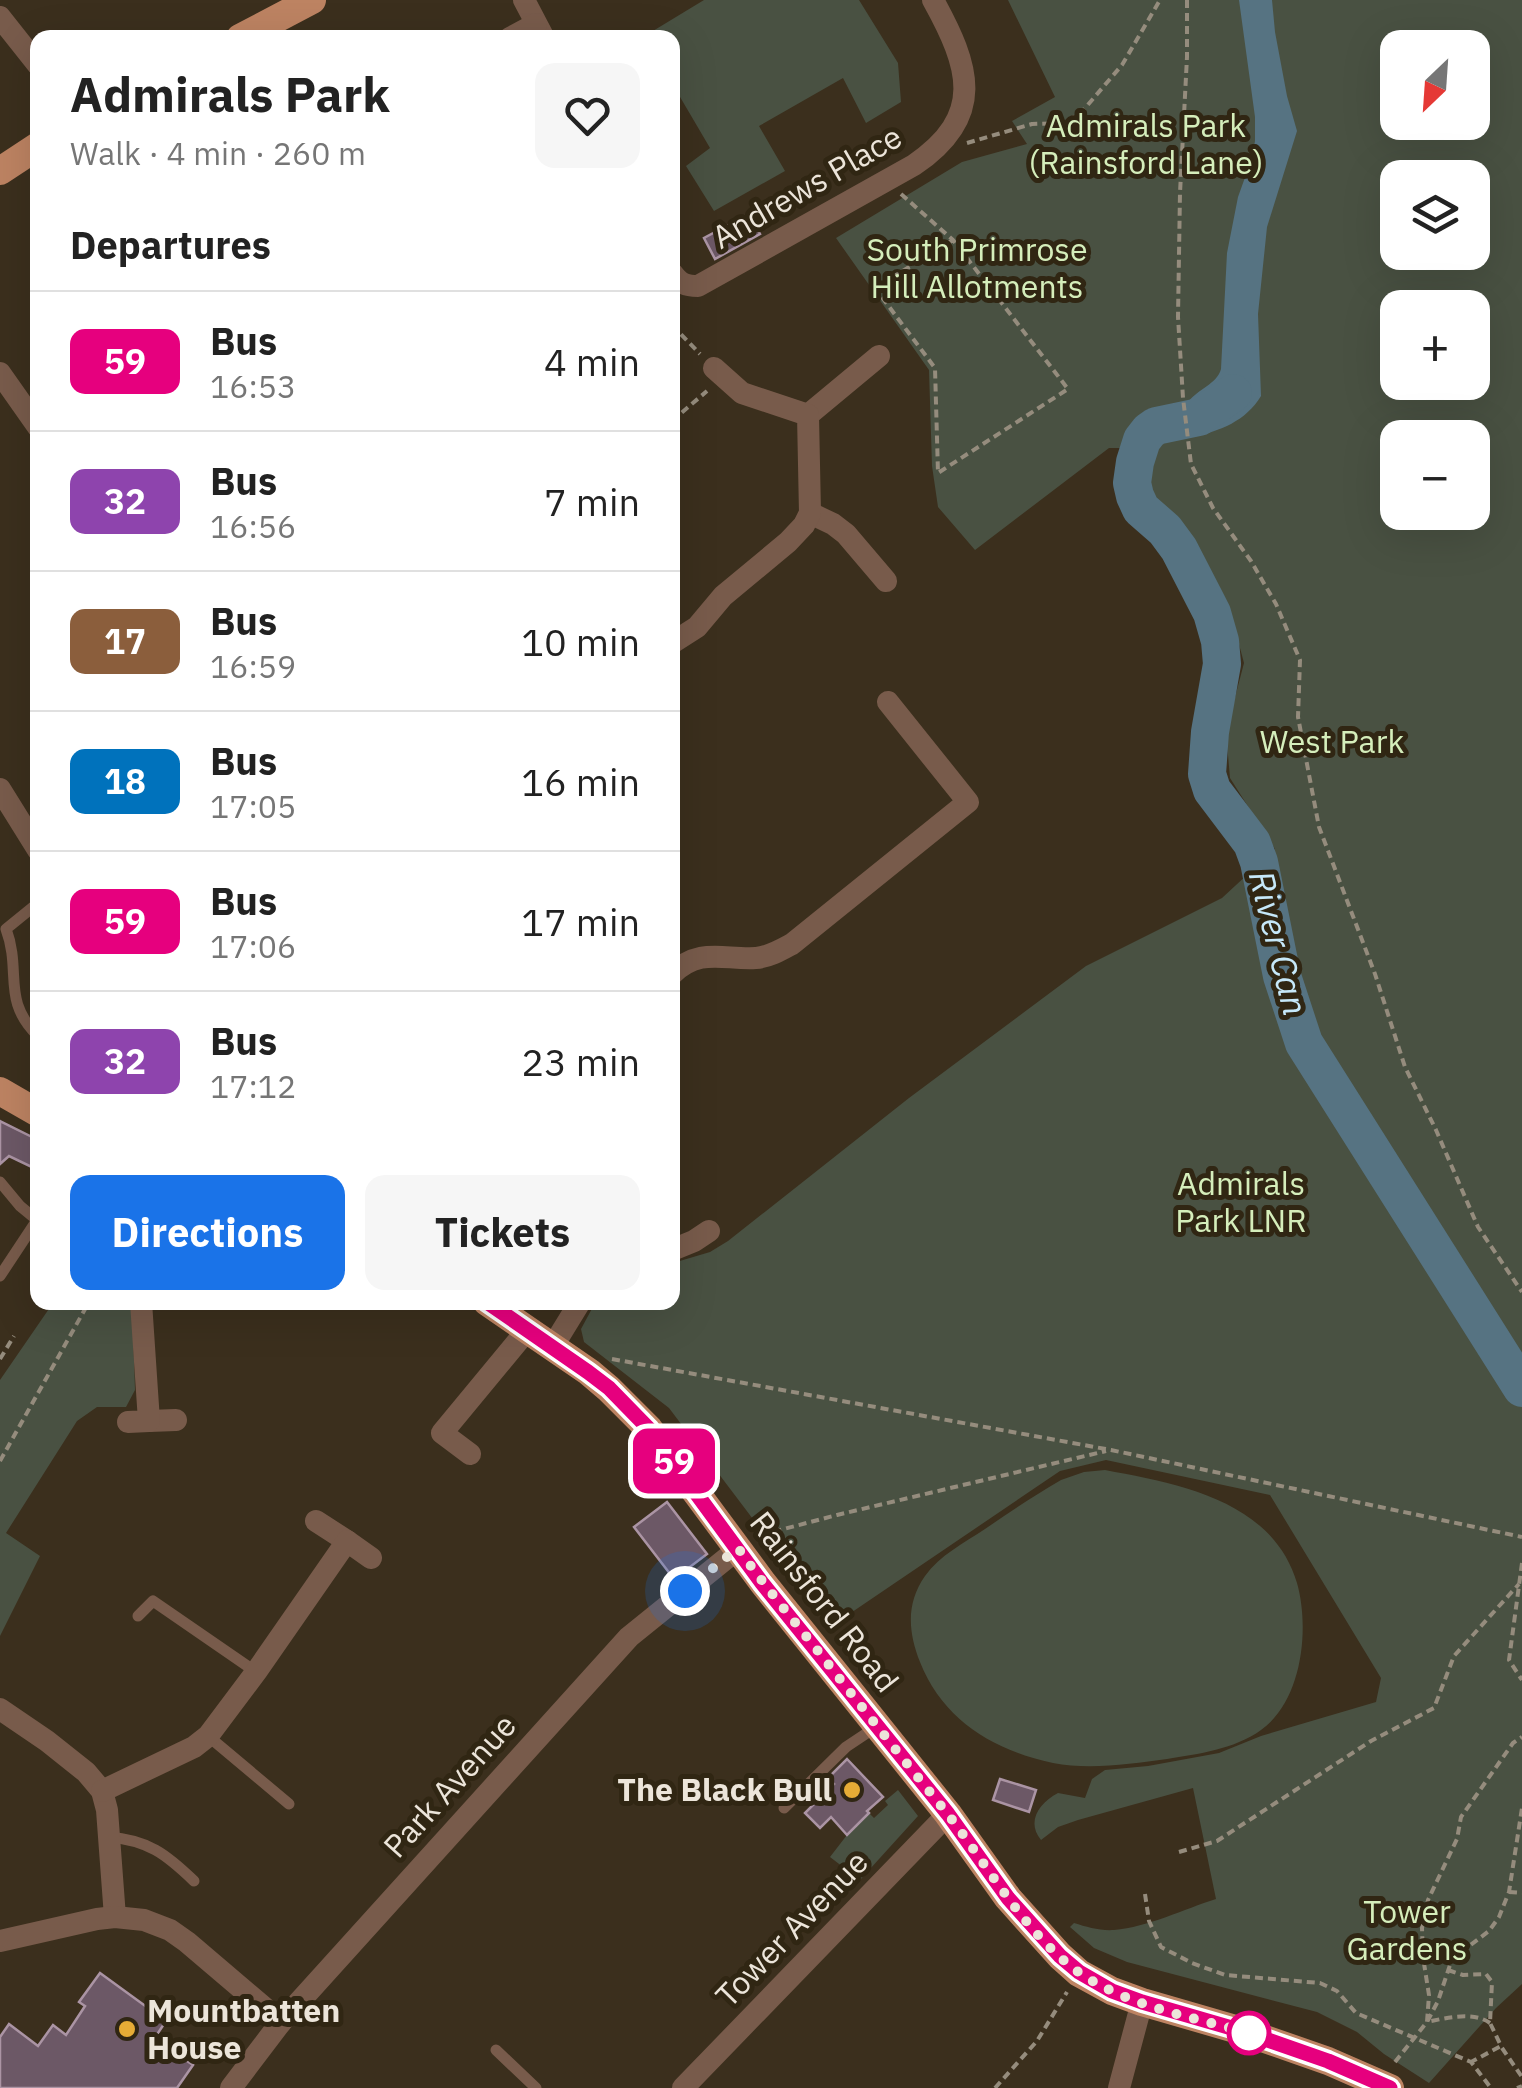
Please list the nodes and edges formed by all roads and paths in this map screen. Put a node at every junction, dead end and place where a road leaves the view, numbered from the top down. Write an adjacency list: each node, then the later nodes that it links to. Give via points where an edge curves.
1 (312, 0): 7 (main road)
2 (524, 0): 8 (street)
3 (933, 0): 10 (street, Andrews Place, via 961,64 963,102)
4 (1160, 0): 10 (path, via 1122,65 1080,114 965,144)
5 (1187, 0): 42 (path, via 1178,317 1192,464 1276,604 1300,660 1298,717 1320,827 1405,1068 1478,1227)
6 (0, 17): 9 (street)
7 (255, 30)
8 (539, 30)
9 (30, 55)
10 (952, 131): 15 (street, Andrews Place)
11 (30, 148): 13 (main road)
12 (30, 150): 14 (main road)
13 (0, 158)
14 (0, 171)
15 (891, 177): 16 (path, via 903,198); 17 (street, Andrews Place, via 698,286)
16 (952, 240): 16 (path, via 1068,389 938,473 934,368 876,288)
17 (680, 282)
18 (680, 333): 21 (path)
19 (879, 356): 23 (street)
20 (0, 373): 24 (street)
21 (718, 373): 22 (path); 23 (street, via 742,393)
22 (680, 413)
23 (808, 415): 25 (street)
24 (30, 416)
25 (810, 513): 26 (street, via 846,534); 27 (street, via 788,542)
26 (886, 581)
27 (680, 638)
28 (888, 702): 32 (street, via 968,802 792,944 758,958 709,956)
29 (2, 794): 30 (street)
30 (30, 838)
31 (30, 910): 33 (lane, via 6,929 15,1004)
32 (680, 968)
33 (30, 1029)
34 (1, 1094): 35 (main road)
35 (30, 1109)
36 (0, 1182): 37 (lane)
37 (30, 1214)
38 (30, 1231): 41 (lane)
39 (708, 1231): 40 (street)
40 (680, 1247)
41 (0, 1276)
42 (1522, 1292)
43 (85, 1310): 55 (path)
44 (142, 1310): 52 (street, via 139,1422)
45 (499, 1310): 47 (main road, Rainsford Road)
46 (575, 1310): 49 (street)
47 (528, 1329): 49 (main road, Rainsford Road); 54 (street, via 442,1433)
48 (14, 1336): 50 (path)
49 (552, 1346): 51 (main road, Rainsford Road)
50 (0, 1358)
51 (588, 1372): 53 (path, via 604,1357); 59 (main road, Rainsford Road, via 649,1429)
52 (176, 1420)
53 (1111, 1450): 57 (path); 59 (path, via 780,1530)
54 (470, 1454)
55 (0, 1461)
56 (316, 1521): 58 (street)
57 (1522, 1538)
58 (347, 1541): 60 (street); 64 (street)
59 (738, 1548): 67 (main road, Rainsford Road); 86 (street, Park Avenue, via 629,1637)
60 (371, 1558)
61 (1522, 1563): 62 (path)
62 (1519, 1584): 65 (path, via 1509,1660); 76 (path, via 1454,1656 1434,1708 1217,1841)
63 (138, 1616): 64 (lane, via 153,1601)
64 (256, 1672): 68 (street)
65 (1522, 1680)
66 (0, 1708): 70 (street, via 86,1772)
67 (876, 1727): 72 (lane); 74 (main road, Rainsford Road)
68 (208, 1736): 70 (street); 71 (lane)
69 (1522, 1737): 87 (path, via 1461,1817 1428,1900 1422,1928)
70 (102, 1792): 75 (street)
71 (289, 1804)
72 (784, 1808)
73 (1522, 1808): 78 (path)
74 (948, 1814): 84 (main road, Rainsford Road, via 1008,1898); 97 (street, Tower Avenue)
75 (108, 1838): 77 (lane, via 145,1844); 81 (street)
76 (1179, 1852)
77 (194, 1880)
78 (1510, 1892): 79 (path); 83 (path, via 1489,1931 1452,1959)
79 (1522, 1893)
80 (1145, 1894): 89 (path, via 1161,1947 1225,1975 1320,1983 1337,1990 1356,2013)
81 (115, 1917): 82 (street); 86 (street, via 170,1930)
82 (0, 1941)
83 (1448, 1970): 87 (path); 88 (path, via 1486,1974 1492,1982)
84 (1079, 1972): 85 (main road, Rainsford Road); 98 (path, via 1037,2041)
85 (1142, 2002): 94 (main road, Rainsford Road, via 1242,2031); 99 (street)
86 (280, 2022): 95 (street, Park Avenue)
87 (1427, 2022): 88 (path, via 1482,2017); 89 (path)
88 (1490, 2023): 90 (path)
89 (1414, 2036): 92 (path); 94 (path)
90 (1501, 2046): 92 (path); 93 (path)
91 (496, 2050): 96 (lane)
92 (1471, 2062): 100 (path)
93 (1522, 2077)
94 (1386, 2086)
95 (231, 2088)
96 (536, 2088)
97 (683, 2088)
98 (995, 2088)
99 (1120, 2088)
100 (1492, 2088)

